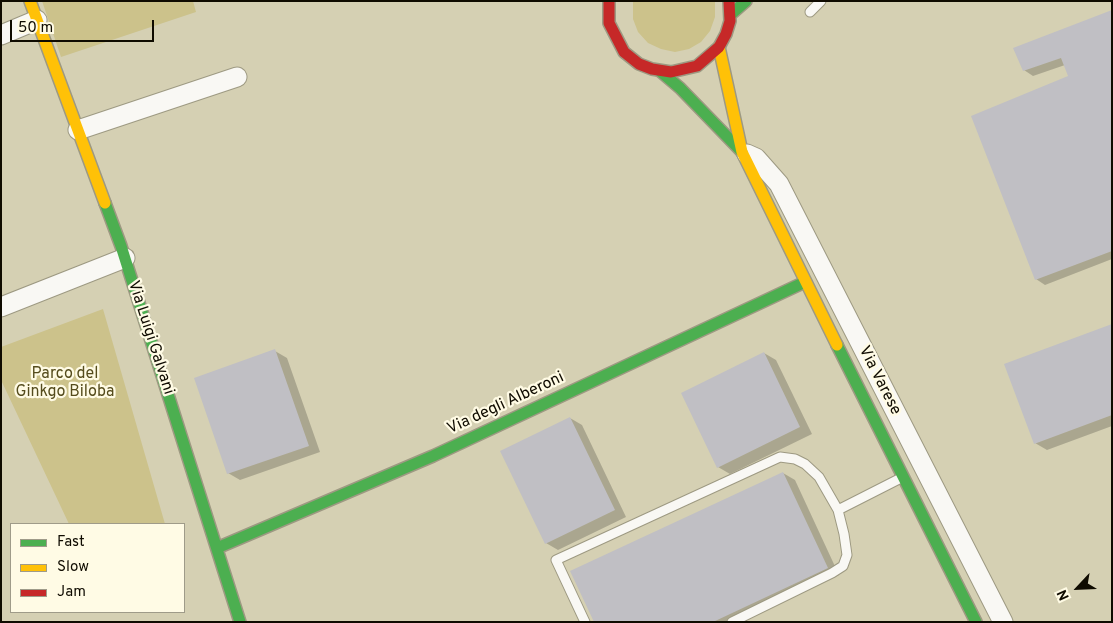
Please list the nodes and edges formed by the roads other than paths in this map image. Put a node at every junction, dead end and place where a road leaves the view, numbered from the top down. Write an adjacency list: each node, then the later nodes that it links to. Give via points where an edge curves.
1 (30, 1): 8 (street, Via Luigi Galvani)
2 (609, 1): 11 (street, via 610,23 619,45 633,60)
3 (729, 1): 7 (street)
4 (746, 1): 7 (street)
5 (821, 1): 6 (lane)
6 (810, 12)
7 (730, 15): 10 (street, via 726,34)
8 (37, 20): 9 (street); 13 (street, Via Luigi Galvani)
9 (1, 35)
10 (718, 47): 11 (street, via 697,66 680,71); 14 (street, Via Varese)
11 (660, 71): 14 (street, Via Varese)
12 (237, 77): 13 (street)
13 (78, 130): 15 (street, Via Luigi Galvani)
14 (742, 152): 16 (street, Via Varese); 25 (street, Via Varese, via 756,158 779,184)
15 (125, 258): 17 (street); 20 (street, Via Luigi Galvani)
16 (805, 282): 18 (street, Via Varese); 20 (street, Via degli Alberoni, via 433,456)
17 (1, 307)
18 (903, 477): 19 (lane); 24 (street, Via Varese)
19 (838, 510): 22 (lane, via 819,477 805,464 780,457 556,560); 23 (lane, via 847,555 843,566)
20 (217, 548): 21 (street, Via Luigi Galvani)
21 (240, 622)
22 (585, 622)
23 (732, 622)
24 (976, 622)
25 (1003, 622)

